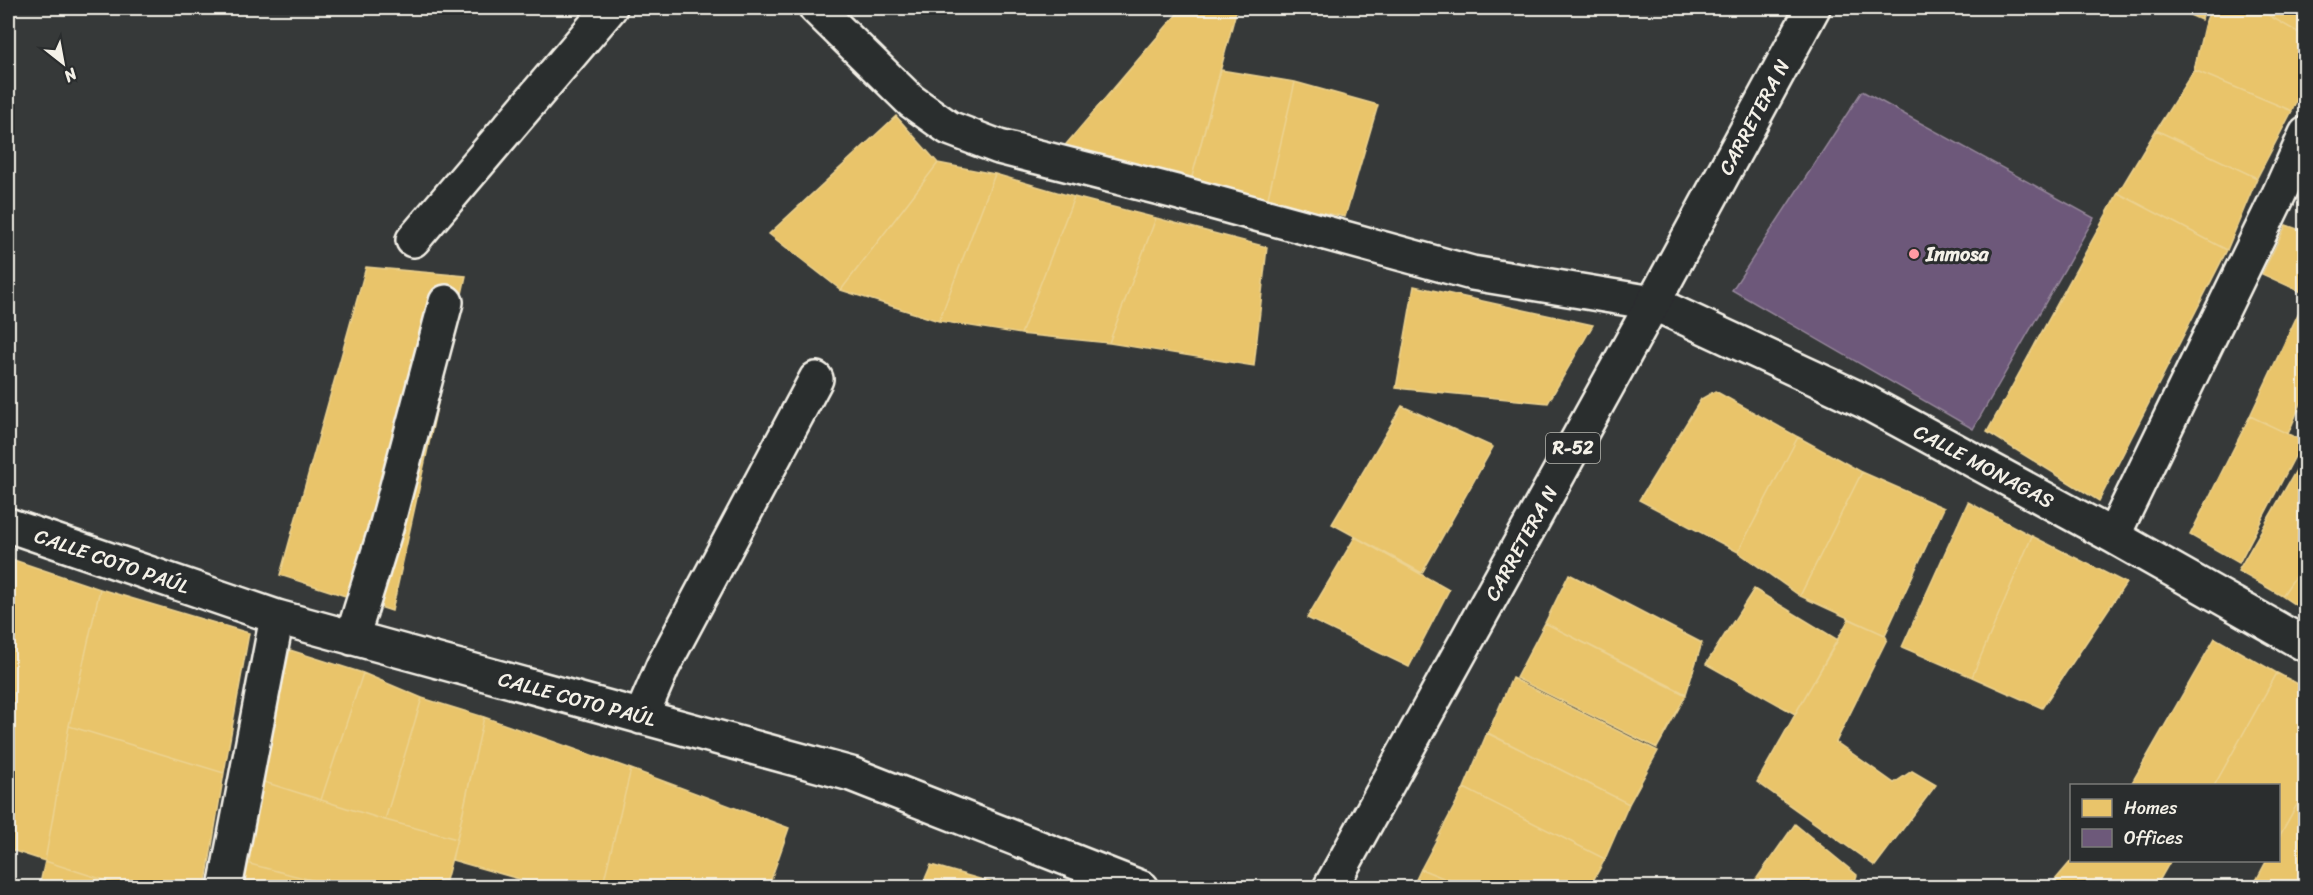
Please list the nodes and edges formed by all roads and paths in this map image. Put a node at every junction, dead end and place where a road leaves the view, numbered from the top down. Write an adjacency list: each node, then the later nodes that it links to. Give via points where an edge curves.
1 (610, 8): 6 (street)
2 (816, 8): 8 (street, CALLE MONAGAS, via 911,101 949,128 999,147 1472,273)
3 (1813, 8): 8 (street, CARRETERA N / R-52)
4 (2306, 134): 5 (street)
5 (2292, 199): 11 (street)
6 (413, 240)
7 (446, 302): 13 (street, via 386,528)
8 (1653, 303): 11 (street, CALLE MONAGAS, via 1866,402); 18 (street, CARRETERA N / R-52)
9 (816, 379): 15 (street, via 663,666)
10 (8, 525): 12 (street, CALLE COTO PAÚL)
11 (2113, 536): 14 (street, CALLE MONAGAS)
12 (277, 617): 13 (street, CALLE COTO PAÚL); 16 (street)
13 (352, 638): 15 (street, CALLE COTO PAÚL)
14 (2306, 645)
15 (641, 717): 17 (street, CALLE COTO PAÚL, via 851,774)
16 (225, 888)
17 (1142, 888)
18 (1330, 888)

